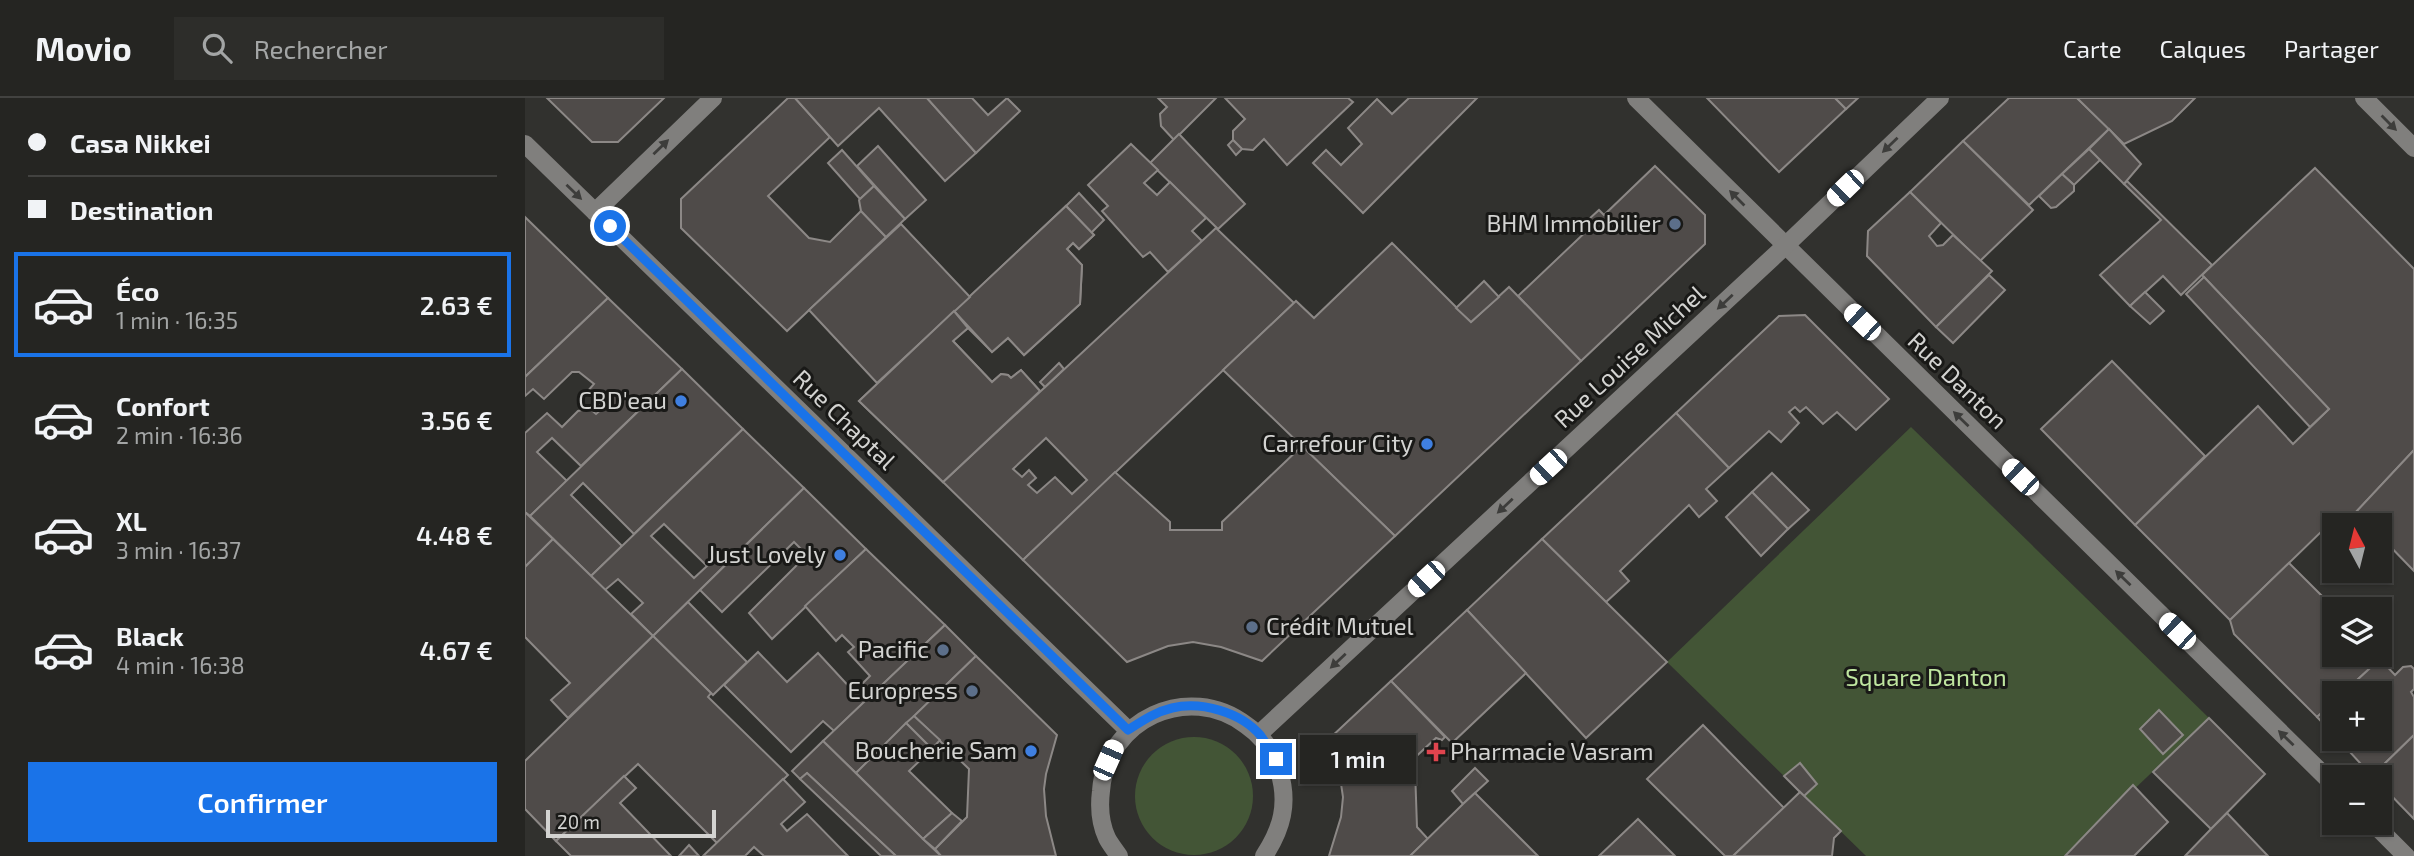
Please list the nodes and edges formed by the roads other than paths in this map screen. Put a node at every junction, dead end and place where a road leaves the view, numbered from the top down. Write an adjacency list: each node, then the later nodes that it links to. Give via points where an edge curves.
1 (713, 98): 7 (street, one-way to 1)
2 (1636, 98): 8 (street, Rue Danton, one-way to 2)
3 (1940, 98): 8 (street, Rue Louise Michel, one-way to 8)
4 (2364, 98): 6 (street, one-way to 6)
5 (525, 144): 7 (street, Rue Chaptal, one-way to 7)
6 (2414, 148)
7 (595, 212): 9 (street, Rue Chaptal)
8 (1785, 246): 10 (street, Rue Louise Michel, one-way to 10); 11 (street, Rue Danton, one-way to 8)
9 (1128, 730): 10 (street, via 1149,716 1196,706 1222,710); 13 (street, via 1102,774 1099,811 1107,838)
10 (1259, 734): 14 (street, via 1276,759 1284,785 1284,814 1276,839)
11 (2322, 773)
12 (2385, 835): 15 (street)
13 (1119, 856)
14 (1264, 856)
15 (2406, 856)

